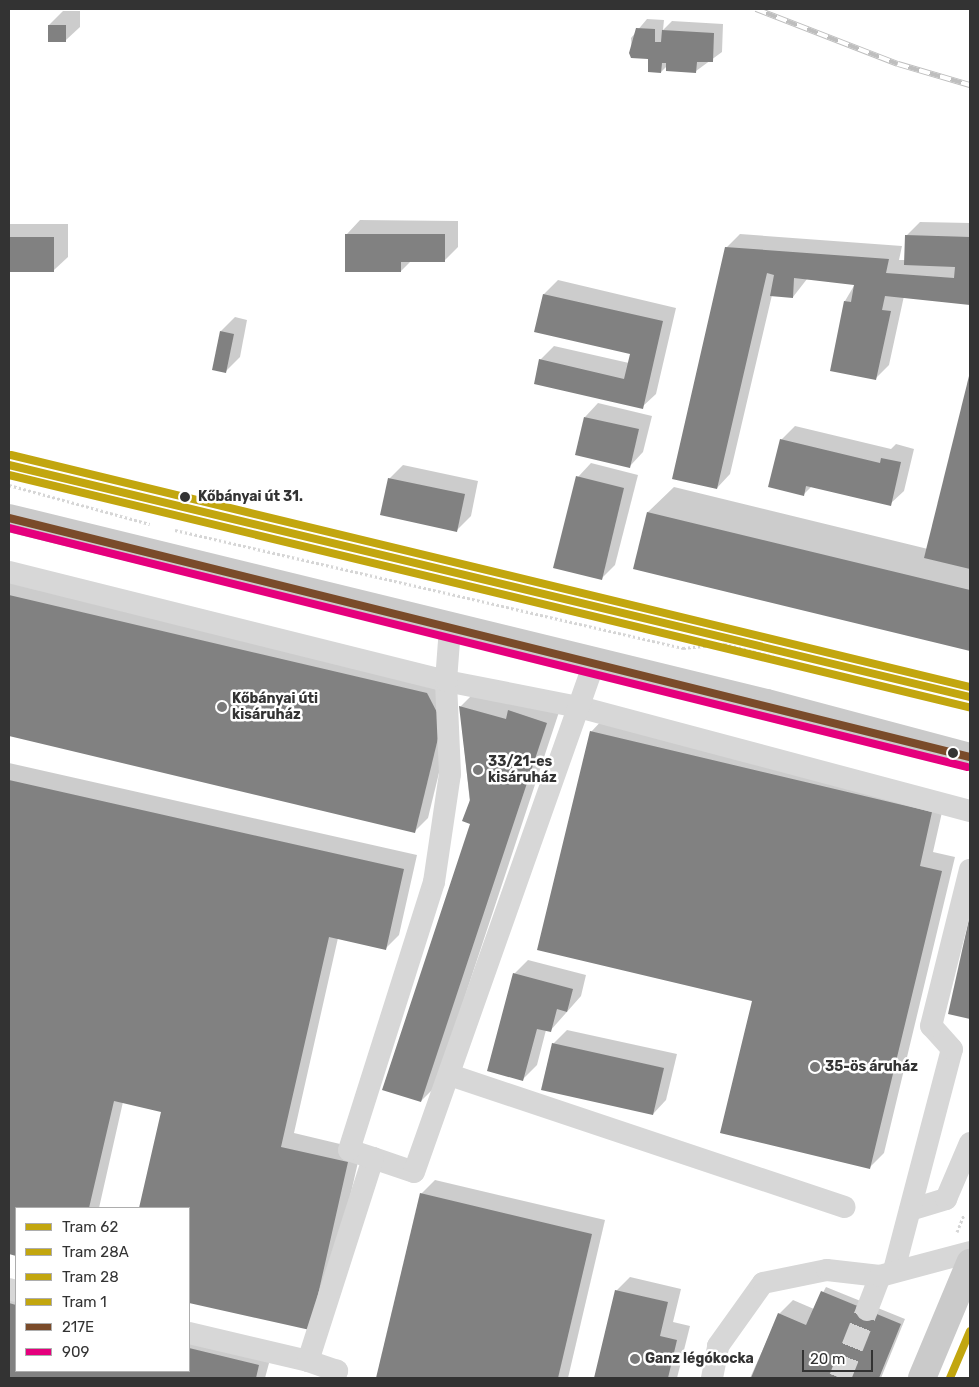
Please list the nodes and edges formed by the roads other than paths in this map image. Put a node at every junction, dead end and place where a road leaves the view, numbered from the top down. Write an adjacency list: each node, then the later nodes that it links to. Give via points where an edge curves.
1 (9, 518): 3 (main road)
2 (9, 572): 5 (lane)
3 (450, 628): 4 (main road); 5 (lane)
4 (594, 664): 6 (lane); 7 (main road, via 767,703)
5 (446, 681): 6 (lane); 12 (lane, via 450,774 434,882 349,1150)
6 (579, 707): 8 (lane); 10 (lane)
7 (970, 757)
8 (970, 811)
9 (970, 870): 14 (lane, via 931,1026 952,1049)
10 (450, 1075): 12 (lane, via 414,1172); 13 (lane)
11 (970, 1143): 14 (lane, via 946,1199)
12 (373, 1158): 20 (lane)
13 (844, 1207)
14 (910, 1210): 17 (lane)
15 (970, 1252): 17 (lane)
16 (970, 1263): 23 (main road)
17 (887, 1273): 18 (lane); 22 (lane, via 827,1270 763,1283 718,1346)
18 (867, 1310)
19 (190, 1332): 20 (lane)
20 (308, 1361): 21 (lane, via 336,1371)
21 (334, 1378)
22 (712, 1378)
23 (922, 1378)

